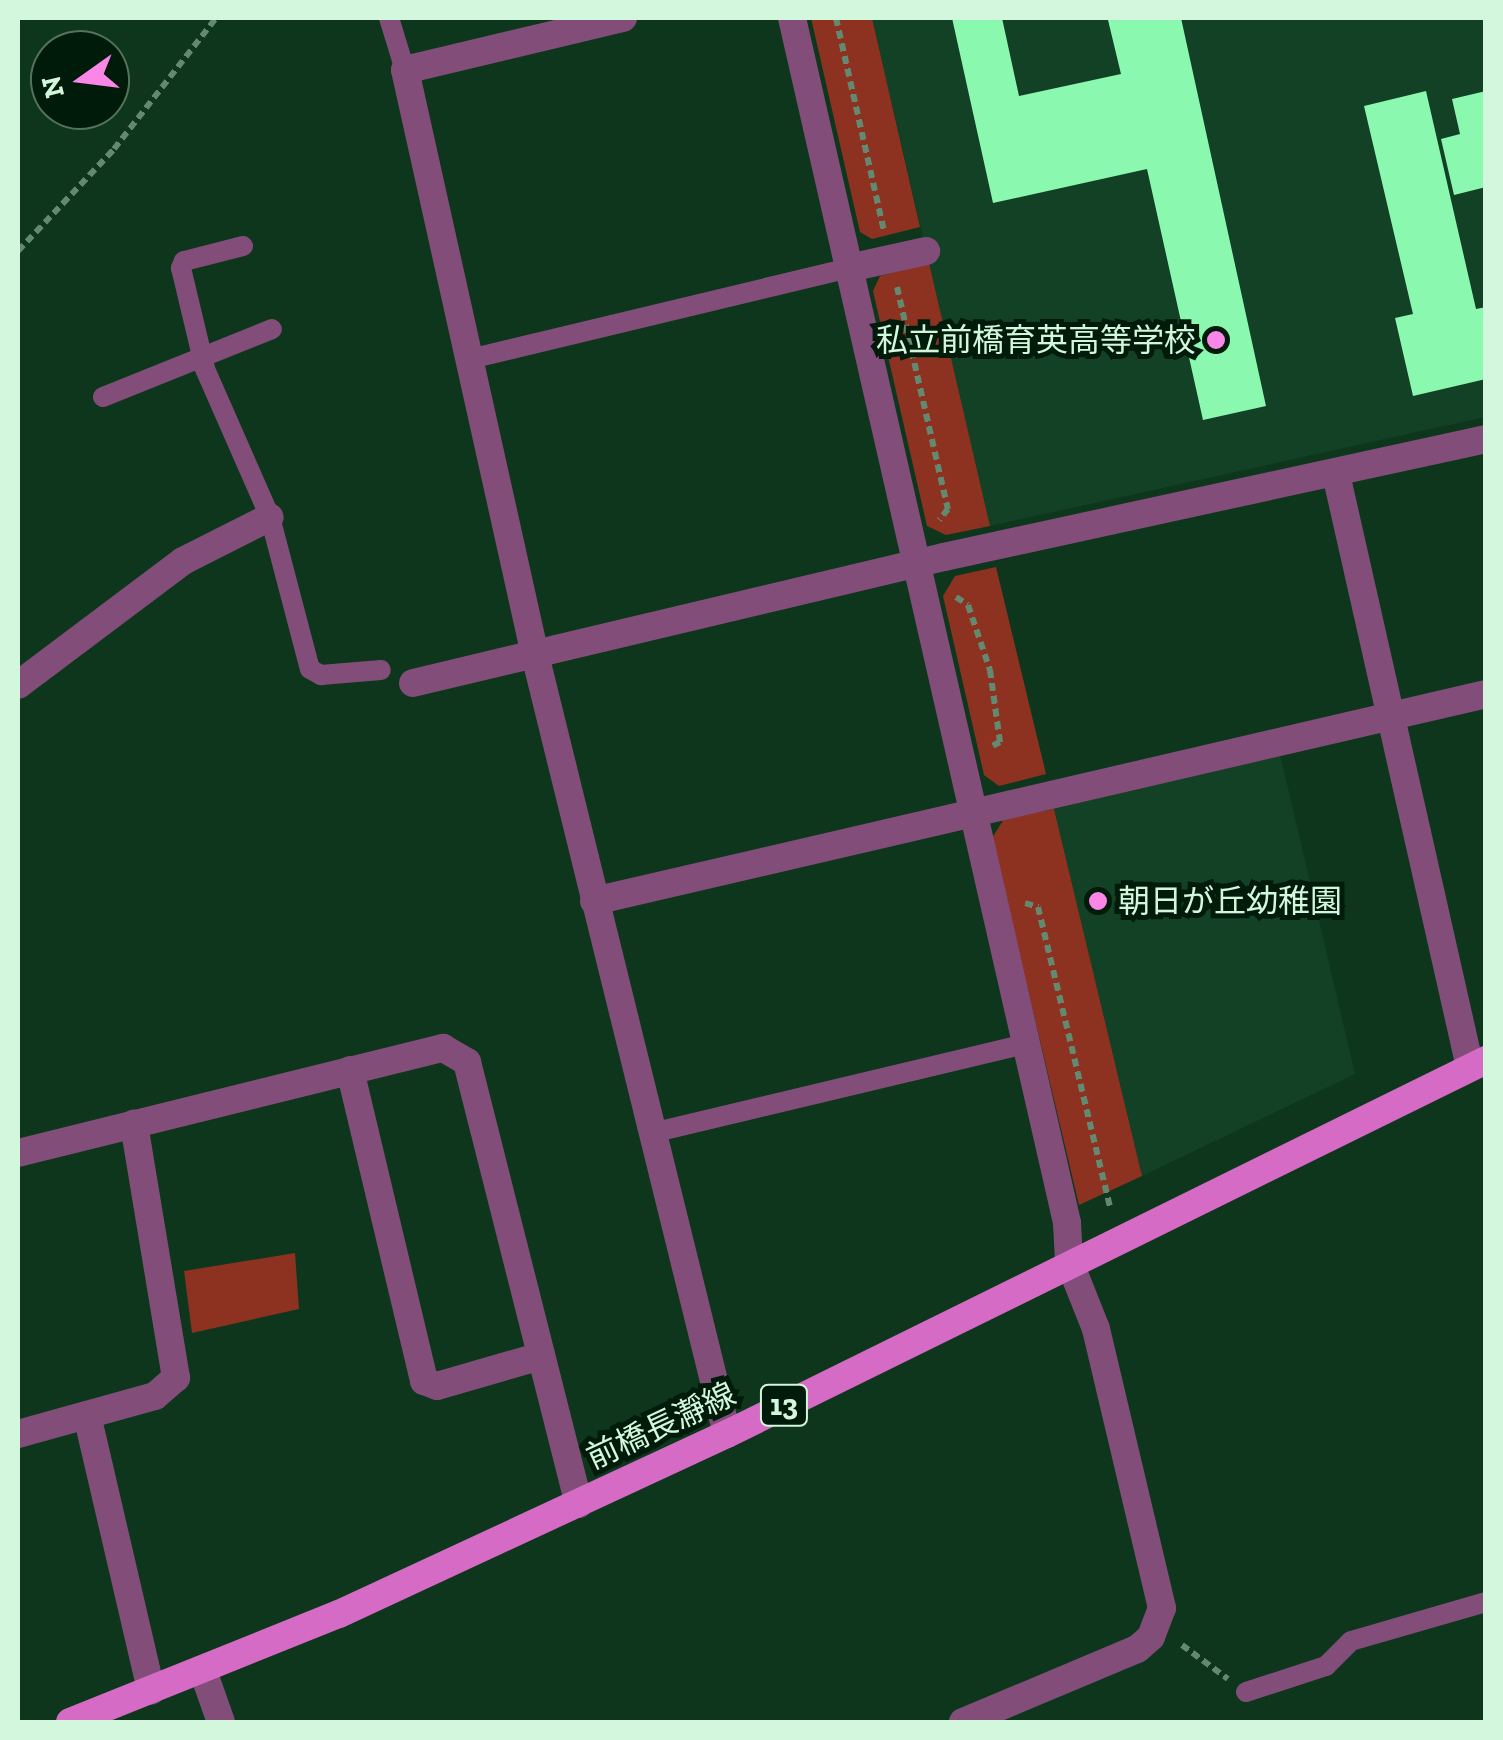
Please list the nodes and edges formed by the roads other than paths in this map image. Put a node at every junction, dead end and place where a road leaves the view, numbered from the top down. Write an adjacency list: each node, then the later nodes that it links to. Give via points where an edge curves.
1 (389, 18): 4 (lane)
2 (622, 18): 4 (street)
3 (792, 18): 7 (street)
4 (405, 70): 10 (street)
5 (243, 246): 9 (lane, via 184,260)
6 (926, 251): 7 (street)
7 (849, 268): 10 (lane); 15 (street)
8 (272, 329): 9 (lane)
9 (201, 355): 11 (lane); 14 (lane)
10 (470, 360): 16 (street)
11 (103, 397)
12 (1486, 440): 13 (street)
13 (1336, 474): 15 (street); 21 (street)
14 (270, 517): 17 (lane, via 310,669 321,675); 19 (street, via 183,561)
15 (915, 563): 16 (street); 22 (street)
16 (536, 654): 18 (street); 23 (street)
17 (381, 670)
18 (413, 683)
19 (18, 685)
20 (1486, 694): 21 (street)
21 (1389, 716): 22 (street); 25 (street)
22 (983, 806): 23 (street); 24 (street)
23 (594, 901): 28 (street)
24 (1024, 1044): 28 (lane); 30 (street)
25 (1478, 1063): 30 (main road, 前橋長瀞線 / 13)
26 (350, 1070): 27 (street); 31 (street, via 443,1048 467,1062); 31 (street, via 424,1380 437,1386)
27 (134, 1123): 29 (street); 32 (street, via 176,1378 166,1392)
28 (656, 1132): 34 (street)
29 (18, 1153)
30 (1069, 1260): 34 (main road, 前橋長瀞線 / 13); 42 (street, via 1096,1330 1162,1608 1137,1649)
31 (541, 1356): 35 (street)
32 (86, 1415): 33 (street); 38 (street)
33 (18, 1434)
34 (728, 1434): 35 (main road, 前橋長瀞線 / 13)
35 (579, 1504): 37 (main road, 前橋長瀞線 / 13)
36 (1486, 1602): 39 (lane, via 1351,1640 1326,1666)
37 (203, 1671): 38 (main road, 前橋長瀞線 / 13); 41 (street)
38 (150, 1691): 40 (main road, 前橋長瀞線 / 13)
39 (1246, 1692)
40 (70, 1722)
41 (222, 1722)
42 (963, 1722)

